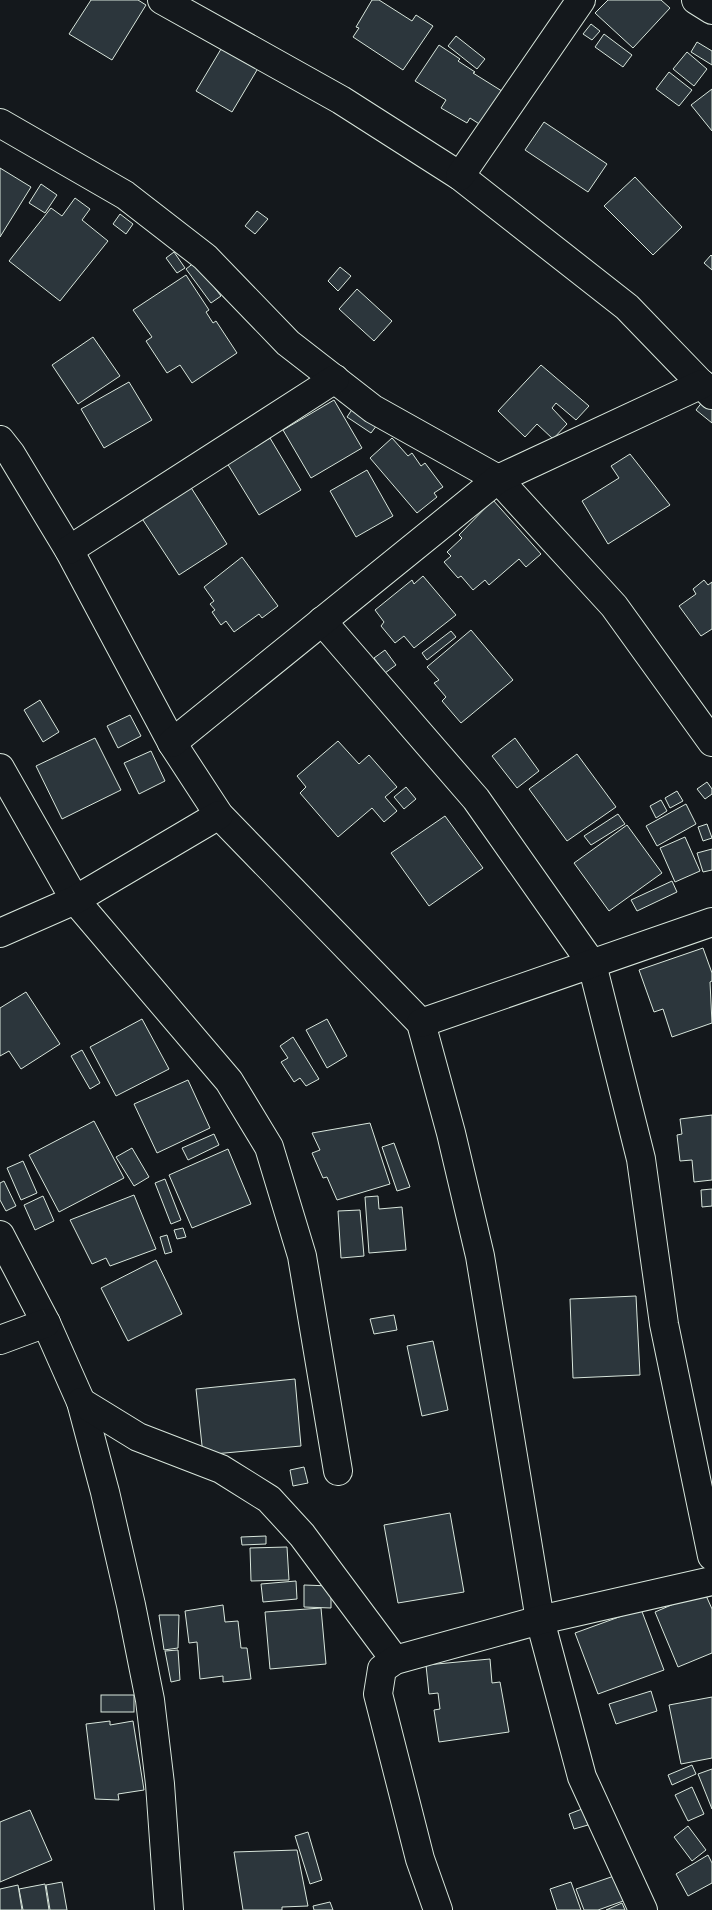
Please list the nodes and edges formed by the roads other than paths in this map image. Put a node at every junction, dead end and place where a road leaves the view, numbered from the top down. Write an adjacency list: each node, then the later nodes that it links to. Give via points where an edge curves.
1 (162, 0): 6 (street, via 341,100)
2 (581, 0): 6 (street)
3 (696, 0): 4 (street)
4 (712, 10)
5 (0, 124): 7 (street, via 125,195 205,257 288,343)
6 (460, 176): 8 (street, via 627,307)
7 (335, 379): 10 (street, via 373,409); 11 (street)
8 (707, 389): 10 (street)
9 (0, 440): 11 (street)
10 (498, 479): 12 (street); 13 (street, via 614,606)
11 (69, 550): 14 (street)
12 (322, 621): 14 (street); 20 (street, via 476,799)
13 (712, 742)
14 (172, 743): 16 (street)
15 (0, 768): 17 (street)
16 (219, 815): 17 (street); 21 (street)
17 (75, 900): 19 (street); 26 (street, via 229,1081 269,1147 302,1256)
18 (712, 922): 20 (street)
19 (0, 933)
20 (592, 964): 21 (street); 27 (street, via 641,1159 664,1324)
21 (421, 1024): 29 (street, via 480,1256)
22 (0, 1236): 23 (street)
23 (46, 1323): 24 (street); 25 (street)
24 (0, 1340)
25 (81, 1402): 30 (street, via 138,1437 220,1469 269,1499 302,1535); 31 (street, via 131,1605 150,1700)
26 (338, 1471)
27 (712, 1556)
28 (712, 1580): 29 (street)
29 (540, 1620): 30 (street); 33 (street, via 582,1777)
30 (395, 1660): 32 (street, via 382,1669 378,1694 420,1859)
31 (169, 1910)
32 (438, 1910)
33 (644, 1910)

